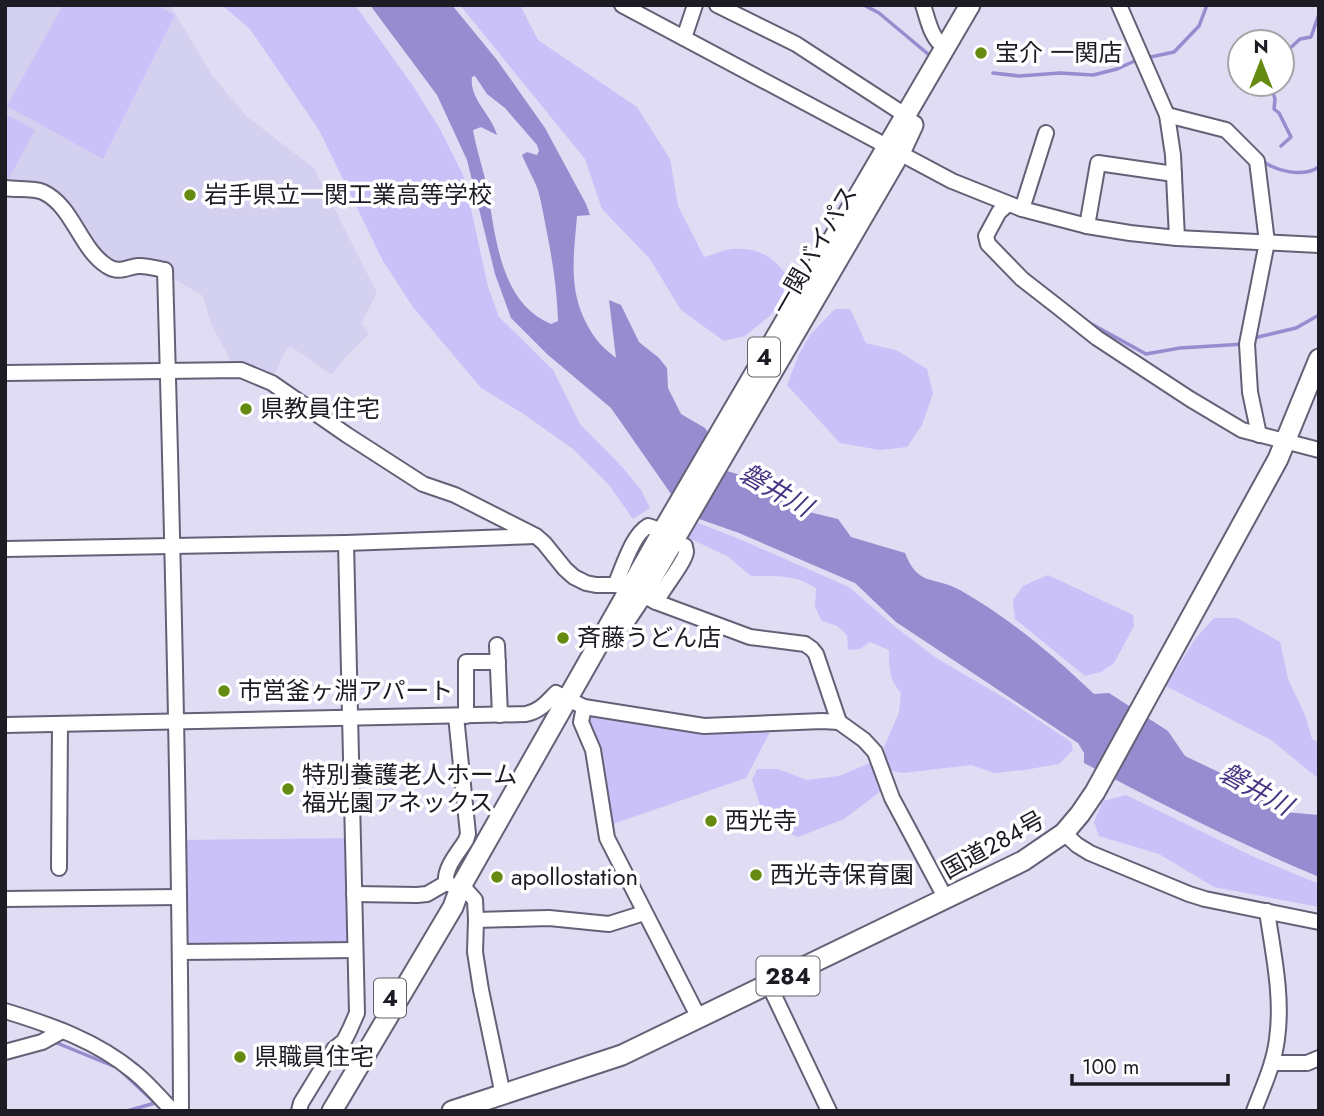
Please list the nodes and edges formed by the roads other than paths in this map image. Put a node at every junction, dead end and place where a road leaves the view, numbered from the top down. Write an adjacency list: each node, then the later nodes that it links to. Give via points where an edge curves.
1 (622, 5): 8 (street)
2 (695, 5): 8 (street)
3 (717, 5): 11 (street, via 796,44)
4 (923, 5): 9 (street, via 931,30)
5 (970, 5): 9 (highway, 一関バイパス / 4)
6 (983, 5): 13 (highway, 一関バイパス / 4)
7 (1119, 5): 10 (street)
8 (684, 38): 13 (street)
9 (944, 47): 11 (highway, 一関バイパス / 4)
10 (1167, 114): 14 (street); 20 (street, via 1226,130 1257,161)
11 (905, 115): 13 (highway, 一関バイパス / 4)
12 (1046, 133): 17 (street)
13 (893, 150): 16 (street); 28 (highway, 一関バイパス / 4)
14 (1174, 174): 18 (street, via 1098,163); 19 (street)
15 (5, 188): 23 (street, via 41,191 52,198 108,267 165,270)
16 (1007, 204): 17 (street); 25 (street, via 986,236 988,244 1022,279 1097,338 1241,430)
17 (1022, 209): 18 (street)
18 (1087, 226): 19 (street)
19 (1177, 238): 20 (street)
20 (1267, 242): 21 (street); 25 (street, via 1247,344)
21 (1319, 245)
22 (1319, 359): 26 (highway, 国道284号 / 284)
23 (168, 371): 24 (street); 29 (street, via 241,370 272,383 422,484 455,495); 31 (street)
24 (5, 373)
25 (1259, 435): 26 (street)
26 (1282, 450): 27 (street); 44 (highway, 国道284号 / 284, via 1095,792)
27 (1319, 450)
28 (670, 534): 33 (highway, 一関バイパス / 4); 33 (street, via 686,551 681,564 661,592)
29 (536, 536): 30 (street); 33 (street, via 574,577)
30 (346, 542): 31 (street); 39 (street)
31 (173, 546): 32 (street); 40 (street)
32 (5, 549)
33 (636, 592): 36 (highway, 一関バイパス / 4, via 592,655); 41 (street, via 750,637 805,644 816,654)
34 (498, 645): 35 (street)
35 (498, 662): 37 (street); 38 (street, via 466,662)
36 (576, 703): 37 (street, via 556,693 534,712); 41 (street, via 704,726); 46 (highway, 一関バイパス / 4); 52 (street, via 593,750 607,838)
37 (500, 715): 38 (street)
38 (461, 716): 39 (street); 46 (street, via 468,834 445,877)
39 (350, 719): 40 (street); 47 (street)
40 (176, 722): 42 (street); 48 (street)
41 (839, 722): 50 (street, via 875,752 892,798)
42 (60, 723): 43 (street); 45 (street)
43 (5, 725)
44 (1064, 833): 50 (highway, 国道284号 / 284, via 1023,861); 51 (street, via 1090,853 1189,894)
45 (59, 868)
46 (453, 885): 47 (street, via 417,895); 53 (street, via 475,901); 68 (highway, 一関バイパス / 4); 69 (highway, 一関バイパス / 4, via 453,906)
47 (354, 894): 55 (street)
48 (179, 897): 49 (street); 56 (street)
49 (5, 899)
50 (946, 900): 57 (highway, 国道284号 / 284)
51 (1268, 911): 54 (street); 63 (street, via 1280,1009)
52 (644, 913): 53 (street, via 608,924); 59 (street)
53 (476, 920): 64 (street, via 475,952)
54 (1319, 922)
55 (355, 950): 56 (street); 67 (street, via 356,1013 351,1029 334,1049)
56 (180, 952): 66 (street)
57 (769, 985): 59 (highway, 国道284号 / 284); 71 (street)
58 (5, 1011): 60 (street)
59 (699, 1018): 64 (highway, 国道284号 / 284, via 622,1055)
60 (62, 1031): 61 (street); 65 (street, via 97,1045 134,1072)
61 (5, 1052)
62 (1319, 1058): 63 (street, via 1307,1063)
63 (1272, 1063): 72 (street)
64 (503, 1095): 70 (highway, 国道284号 / 284)
65 (173, 1111)
66 (181, 1111)
67 (299, 1111)
68 (323, 1111)
69 (332, 1111)
70 (452, 1111)
71 (829, 1111)
72 (1254, 1111)

